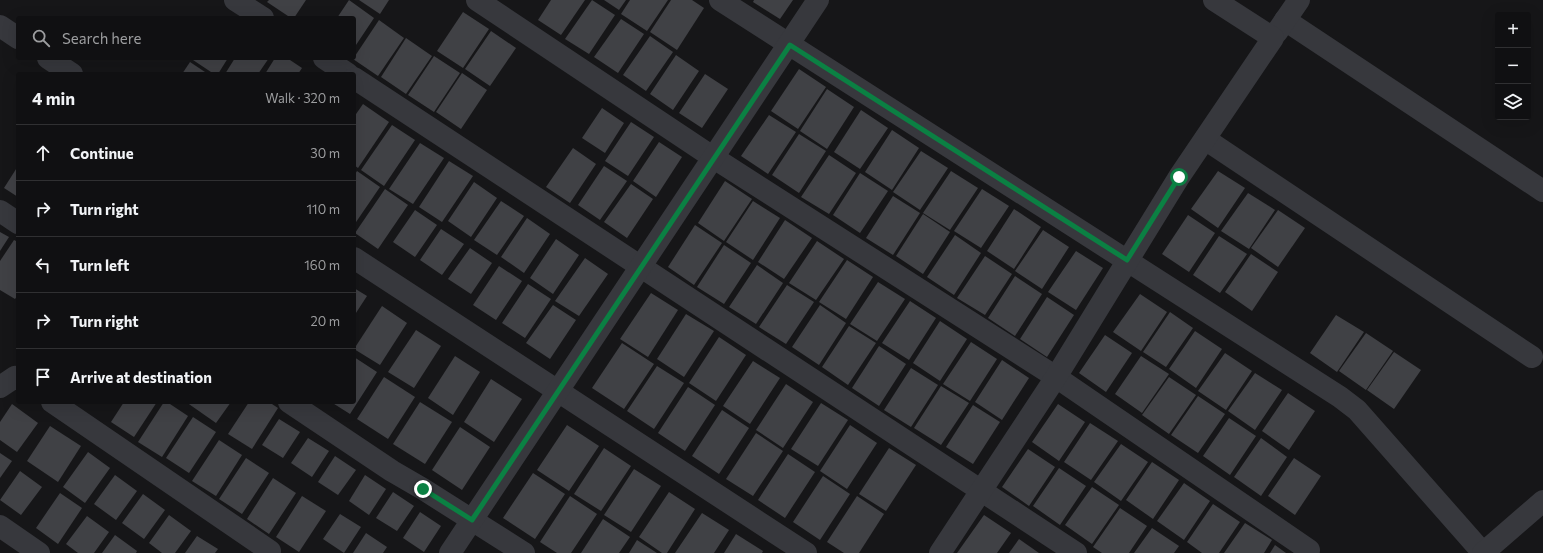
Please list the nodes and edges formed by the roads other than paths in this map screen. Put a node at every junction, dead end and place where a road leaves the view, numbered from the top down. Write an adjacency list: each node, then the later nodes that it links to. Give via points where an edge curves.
1 (235, 0): 7 (street)
2 (477, 0): 19 (street)
3 (720, 0): 12 (street)
4 (818, 0): 12 (street)
5 (1214, 0): 11 (street)
6 (1299, 0): 8 (street)
7 (259, 16)
8 (1285, 20): 11 (street); 20 (street)
9 (0, 26): 10 (street)
10 (16, 37)
11 (1273, 38): 18 (street)
12 (790, 45): 19 (street); 24 (street)
13 (51, 60): 15 (street)
14 (327, 60): 16 (street)
15 (69, 72)
16 (345, 72)
17 (356, 79): 25 (street)
18 (1205, 139): 24 (street); 26 (street)
19 (714, 158): 25 (street); 27 (street)
20 (1543, 191)
21 (0, 211): 22 (street)
22 (16, 222)
23 (356, 259): 30 (street)
24 (1127, 260): 27 (street); 45 (street, via 1357,410)
25 (642, 266): 30 (street); 33 (street)
26 (1532, 357)
27 (1056, 377): 33 (street); 37 (street)
28 (16, 378): 29 (street)
29 (0, 387)
30 (558, 391): 35 (street); 42 (street)
31 (55, 404): 38 (street)
32 (292, 404): 35 (street, via 392,471)
33 (980, 491): 43 (street); 44 (street)
34 (1543, 501): 45 (street)
35 (472, 520): 40 (street); 41 (street)
36 (0, 526): 39 (street)
37 (1309, 550)
38 (270, 551)
39 (39, 553)
40 (450, 553)
41 (524, 553)
42 (806, 553)
43 (940, 553)
44 (1076, 553)
45 (1483, 553)

